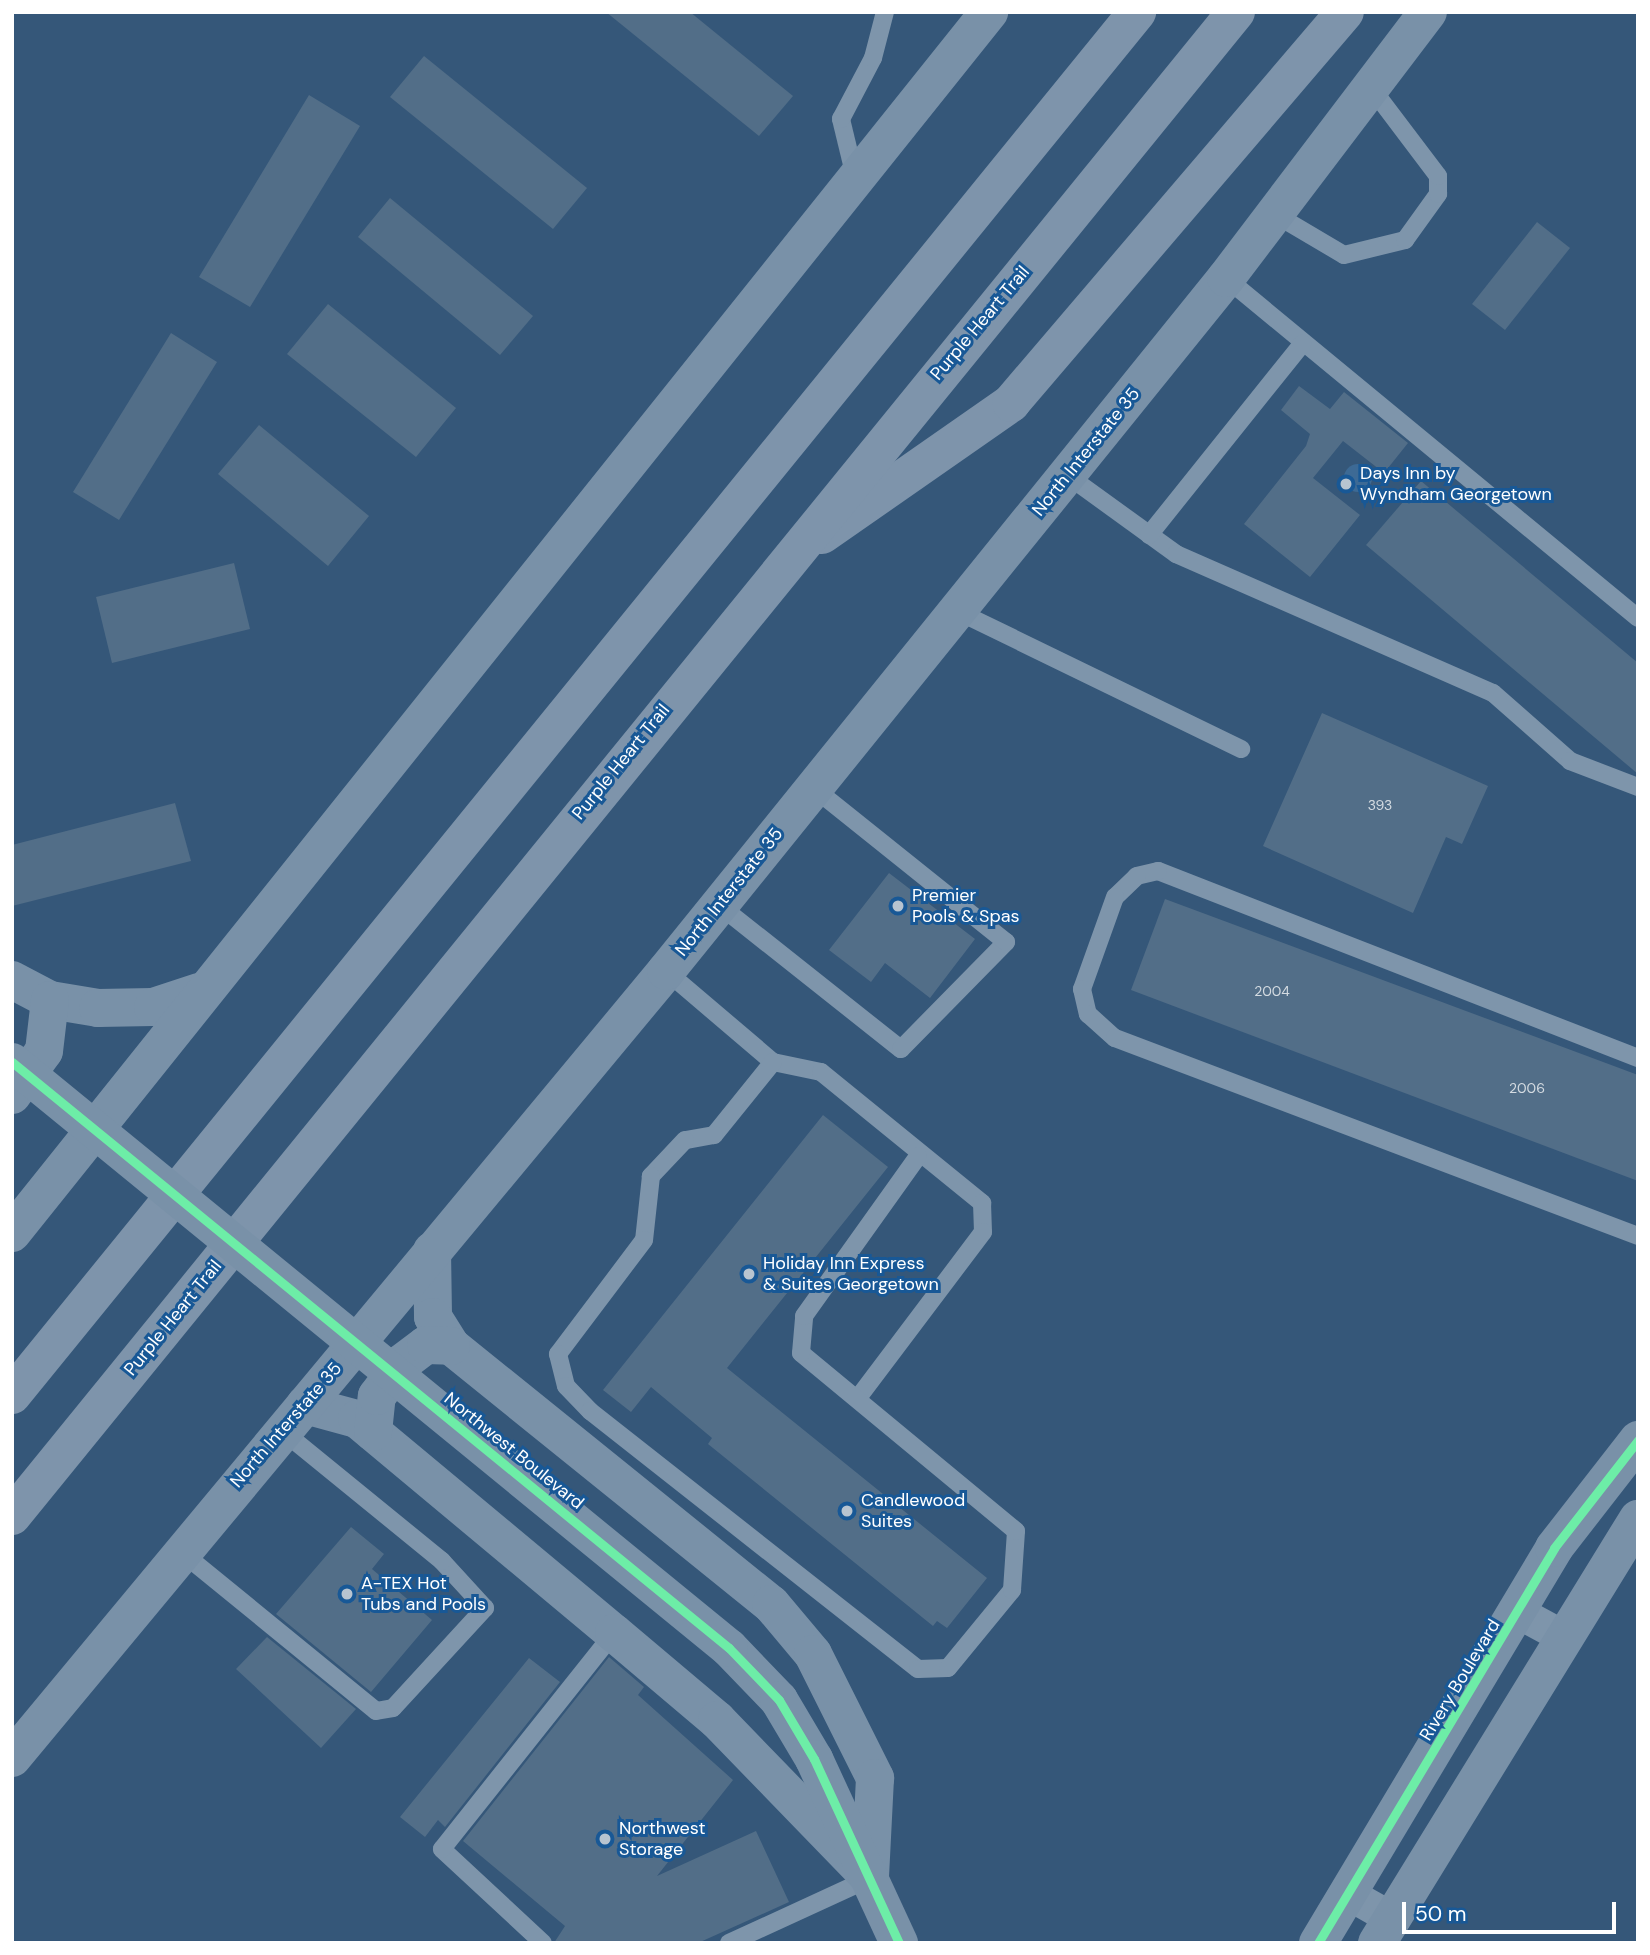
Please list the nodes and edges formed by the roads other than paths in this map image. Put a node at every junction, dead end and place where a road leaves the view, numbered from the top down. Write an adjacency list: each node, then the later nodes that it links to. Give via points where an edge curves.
1 (885, 12): 8 (lane, via 873,58 841,119)
2 (989, 12): 8 (street)
3 (1137, 12): 34 (highway)
4 (1236, 12): 14 (highway, Purple Heart Trail)
5 (1345, 12): 14 (highway, via 1011,403)
6 (1429, 12): 7 (street, North Interstate 35)
7 (1370, 86): 9 (street, North Interstate 35); 9 (lane, via 1438,176 1438,194 1405,240 1344,255)
8 (855, 181): 23 (street)
9 (1273, 213): 10 (street, North Interstate 35)
10 (1226, 278): 11 (lane); 12 (street, North Interstate 35)
11 (1302, 344): 13 (lane); 16 (lane, via 1418,431)
12 (1067, 475): 13 (lane); 15 (street, North Interstate 35)
13 (1149, 535): 18 (lane, via 1176,554 1493,694 1570,761)
14 (783, 562): 39 (highway, Purple Heart Trail)
15 (957, 611): 17 (lane); 19 (street, North Interstate 35)
16 (1638, 618)
17 (1241, 749)
18 (1638, 787)
19 (814, 788): 20 (street, North Interstate 35); 20 (lane, via 1006,942 901,1049)
20 (719, 905): 21 (street, North Interstate 35)
21 (666, 971): 27 (lane); 32 (street, North Interstate 35)
22 (12, 980): 24 (street)
23 (200, 992): 24 (street, via 153,1007); 30 (street)
24 (50, 1000): 28 (street, via 44,1051)
25 (1638, 1058): 31 (lane, via 1158,872 1137,876 1115,897 1082,989 1088,1014 1115,1038)
26 (12, 1062): 47 (street, Northwest Boulevard, bridge, via 729,1648 779,1700)
27 (773, 1062): 29 (lane, via 821,1072); 41 (lane, via 714,1135 685,1140 651,1176 644,1241 558,1354 566,1386)
28 (12, 1095)
29 (918, 1156): 35 (lane, via 804,1316 801,1353); 35 (lane, via 982,1203 983,1233)
30 (12, 1233)
31 (1638, 1236)
32 (432, 1251): 33 (street, via 433,1317); 36 (street, North Interstate 35)
33 (451, 1346): 37 (street, via 426,1345 402,1363 377,1396); 41 (street)
34 (12, 1395)
35 (857, 1399): 41 (lane, via 1016,1531 1012,1590 948,1668 918,1669)
36 (292, 1417): 37 (street, via 334,1409); 42 (street, North Interstate 35); 42 (lane, via 479,1598 485,1608 477,1618 393,1707 376,1711)
37 (373, 1432): 44 (street)
38 (1638, 1440): 43 (street, Rivery Boulevard, via 1554,1548)
39 (12, 1516)
40 (1638, 1519): 45 (street)
41 (721, 1540): 47 (street, via 813,1654 874,1779)
42 (180, 1551): 46 (street, North Interstate 35)
43 (1518, 1612): 45 (street); 48 (street, Rivery Boulevard)
44 (614, 1633): 47 (street, via 717,1720); 50 (lane, via 442,1849)
45 (1564, 1637): 49 (street)
46 (12, 1758)
47 (870, 1878): 51 (lane); 52 (street, Northwest Boulevard)
48 (1349, 1894): 49 (street); 53 (street, Rivery Boulevard)
49 (1385, 1931)
50 (543, 1943)
51 (729, 1943)
52 (899, 1943)
53 (1318, 1943)

